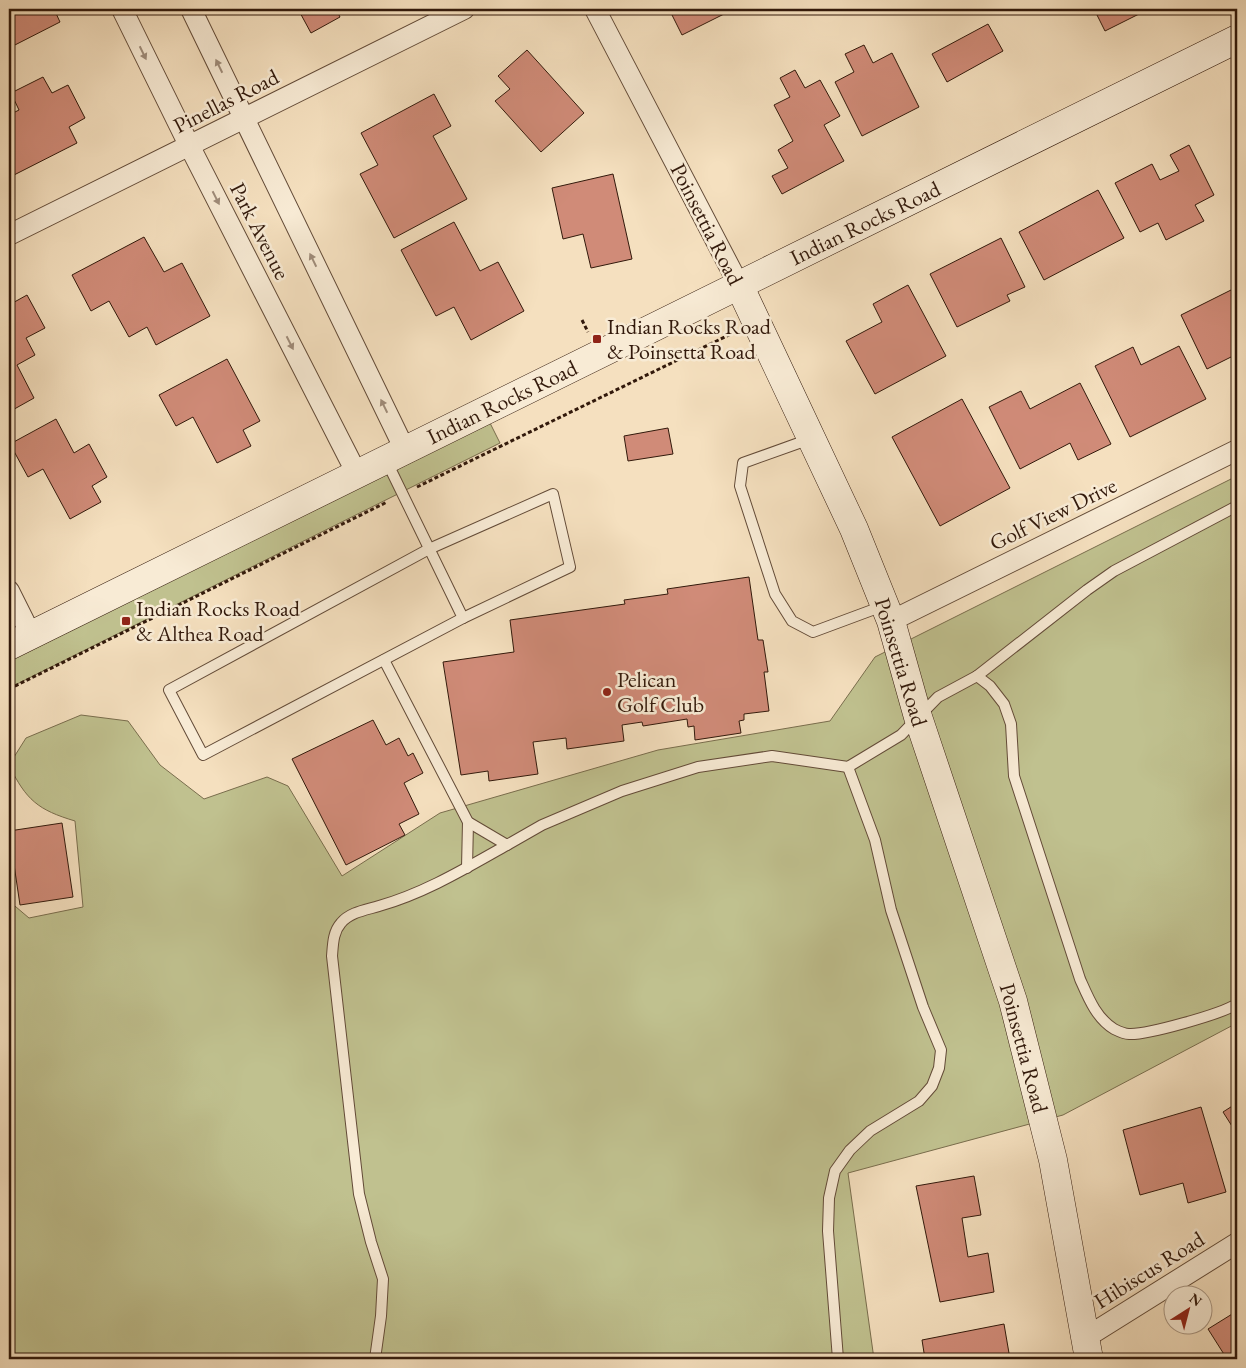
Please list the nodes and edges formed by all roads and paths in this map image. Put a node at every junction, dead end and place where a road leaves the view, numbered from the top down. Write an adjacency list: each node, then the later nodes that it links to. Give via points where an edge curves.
1 (122, 9): 7 (street, Park Avenue, one-way to 7)
2 (191, 9): 6 (street, Park Avenue, one-way to 2)
3 (464, 9): 6 (street, Pinellas Road)
4 (595, 9): 9 (street, Poinsettia Road)
5 (1237, 39): 9 (street, Indian Rocks Road)
6 (245, 118): 7 (street, Pinellas Road); 13 (street, Park Avenue, one-way to 6)
7 (189, 145): 8 (street, Pinellas Road); 14 (street, Park Avenue, one-way to 14)
8 (9, 235)
9 (739, 285): 11 (street, Poinsettia Road); 13 (street, Indian Rocks Road)
10 (734, 333): 15 (path)
11 (813, 438): 19 (street, Poinsettia Road); 19 (lane, via 743,463 740,486 775,594 792,621 813,632)
12 (1237, 450): 19 (street, Golf View Drive)
13 (395, 455): 14 (street, Indian Rocks Road); 15 (lane)
14 (357, 474): 21 (street, Indian Rocks Road)
15 (402, 494): 17 (lane); 24 (path)
16 (1237, 506): 23 (lane, via 1107,576 1056,612)
17 (429, 549): 20 (lane); 20 (lane, via 553,494 570,567); 22 (lane, via 169,690 203,755)
18 (9, 591): 21 (street)
19 (888, 613): 25 (street, Poinsettia Road)
20 (463, 618): 22 (lane)
21 (20, 641)
22 (384, 660): 27 (lane)
23 (977, 676): 25 (lane, via 938,697); 30 (lane, via 990,686 1007,710 1011,724 1014,776 1080,979 1101,1018 1114,1029 1129,1034 1214,1015)
24 (9, 688)
25 (918, 717): 26 (lane, via 901,735); 32 (street, Poinsettia Road, via 1013,1001 1053,1160)
26 (848, 767): 28 (lane, via 772,756 698,767 622,791); 34 (lane, via 875,840 891,910 941,1050 932,1086 919,1101 870,1131 850,1150 835,1171 828,1198 828,1231)
27 (468, 822): 28 (lane); 29 (lane)
28 (507, 845): 29 (lane)
29 (467, 868): 33 (lane, via 395,901 351,914 334,934 332,956 359,1194 383,1279)
30 (1237, 1004)
31 (1237, 1243): 32 (street, Hibiscus Road)
32 (1087, 1348)
33 (375, 1359)
34 (838, 1359)

